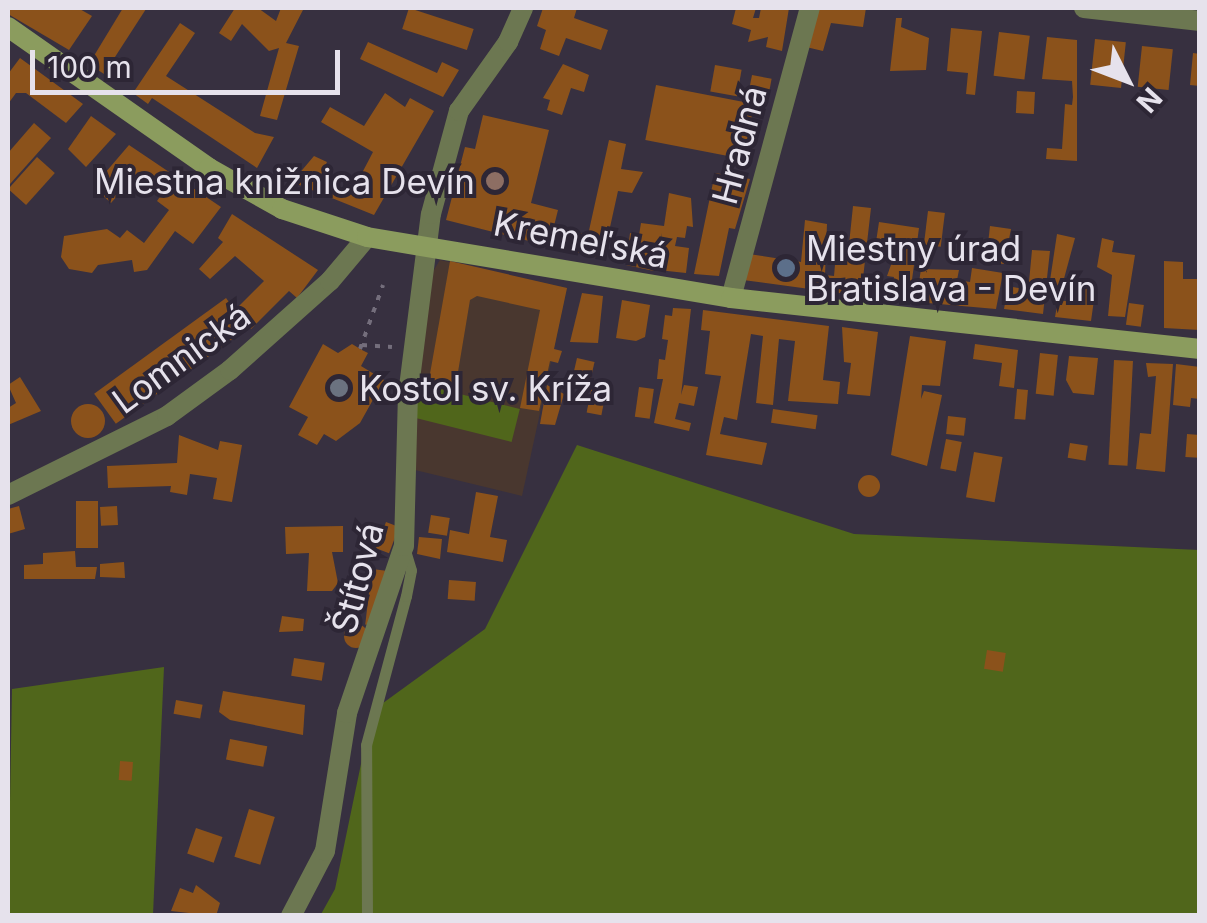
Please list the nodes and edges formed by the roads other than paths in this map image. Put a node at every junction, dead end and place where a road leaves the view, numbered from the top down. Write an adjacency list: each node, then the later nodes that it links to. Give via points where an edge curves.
1 (523, 8): 7 (street, Štítová, via 459,112)
2 (810, 8): 8 (street, Hradná)
3 (1084, 8): 4 (street)
4 (1200, 21)
5 (8, 28): 6 (street, Kremeľská, via 209,168 282,208)
6 (367, 238): 7 (street, Kremeľská); 10 (street, Lomnická, via 230,370 167,416)
7 (428, 244): 8 (street, Kremeľská); 11 (street, Štítová, via 413,348)
8 (732, 298): 9 (street, Kremeľská)
9 (1200, 349)
10 (8, 495)
11 (404, 546): 12 (street, Štítová, via 347,713 324,851); 13 (lane, via 411,570 366,745)
12 (291, 916)
13 (366, 916)

